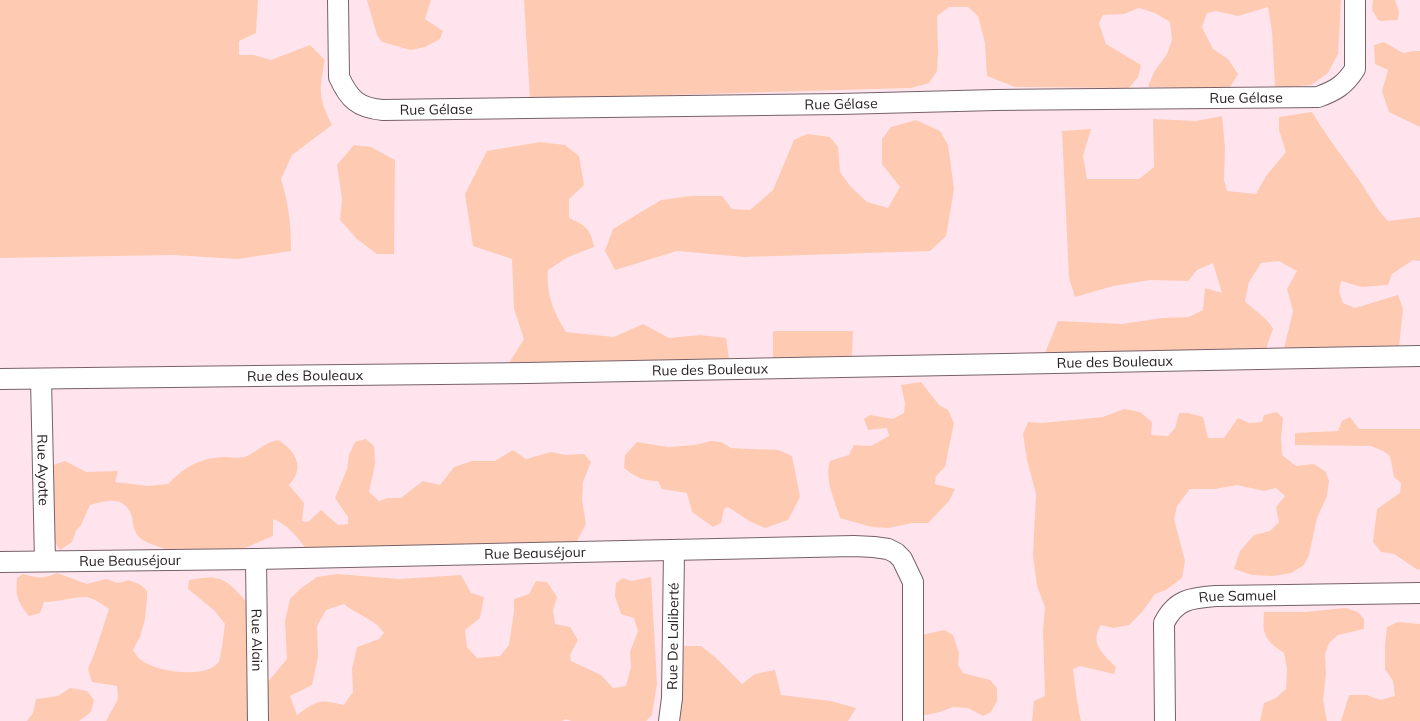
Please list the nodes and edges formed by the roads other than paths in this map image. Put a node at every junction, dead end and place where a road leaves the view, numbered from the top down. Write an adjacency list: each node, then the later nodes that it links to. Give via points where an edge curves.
1 (338, 0): 2 (street, Rue Gélase, via 340,77 344,88 360,104 383,110 1318,97 1340,87 1355,69)
2 (1356, 0)
3 (1420, 356): 4 (street, Rue des Bouleaux, via 537,373)
4 (41, 378): 5 (street, Rue des Bouleaux); 8 (street, Rue Ayotte)
5 (0, 379)
6 (674, 551): 7 (street, Rue Beauséjour); 12 (street, Rue De Laliberté); 13 (street, Rue Beauséjour, via 874,546 896,553 908,570 914,591)
7 (256, 559): 8 (street, Rue Beauséjour); 11 (street, Rue Alain)
8 (45, 561): 9 (street, Rue Beauséjour)
9 (0, 562)
10 (1420, 593): 14 (street, Rue Samuel, via 1216,596 1189,599 1179,604 1164,624)
11 (258, 721)
12 (669, 721)
13 (913, 721)
14 (1165, 721)

